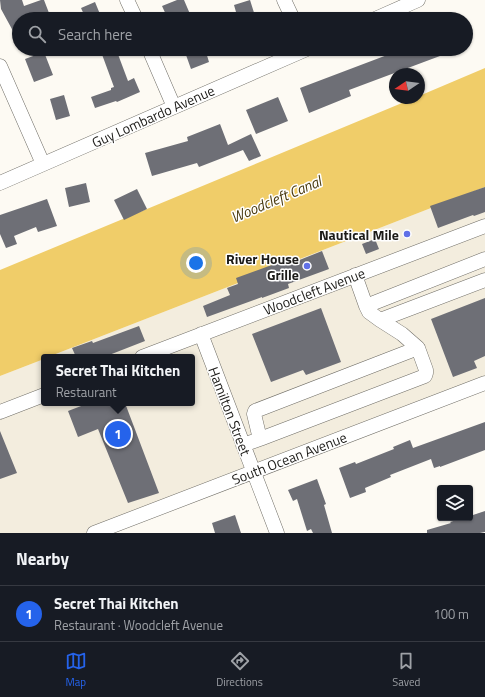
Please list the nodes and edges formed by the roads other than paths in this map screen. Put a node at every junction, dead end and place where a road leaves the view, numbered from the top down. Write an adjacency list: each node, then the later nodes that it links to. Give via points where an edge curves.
1 (127, 0): 4 (street)
2 (284, 0): 5 (street)
3 (418, 0): 6 (street)
4 (133, 12)
5 (290, 12)
6 (391, 12)
7 (152, 56): 10 (street)
8 (290, 56): 10 (street, Guy Lombardo Avenue)
9 (0, 66): 11 (street)
10 (174, 107): 11 (street, Guy Lombardo Avenue)
11 (43, 164): 12 (street, Guy Lombardo Avenue)
12 (0, 183)
13 (485, 226): 15 (street, Woodcleft Avenue)
14 (485, 258): 17 (street)
15 (355, 275): 17 (street); 19 (street, Woodcleft Avenue)
16 (485, 280): 18 (street)
17 (366, 306): 18 (street, via 369,312)
18 (380, 320): 20 (street)
19 (201, 334): 21 (street, Woodcleft Avenue); 26 (street, Hamilton Street)
20 (418, 348): 25 (street, via 255,411); 25 (street, via 426,370 425,376)
21 (150, 354)
22 (485, 383): 27 (street, South Ocean Avenue)
23 (41, 396): 24 (street)
24 (0, 412)
25 (260, 439): 26 (street)
26 (243, 445): 27 (street, Hamilton Street)
27 (253, 472): 28 (street, South Ocean Avenue); 29 (street, Hamilton Street)
28 (94, 533)
29 (277, 533)

